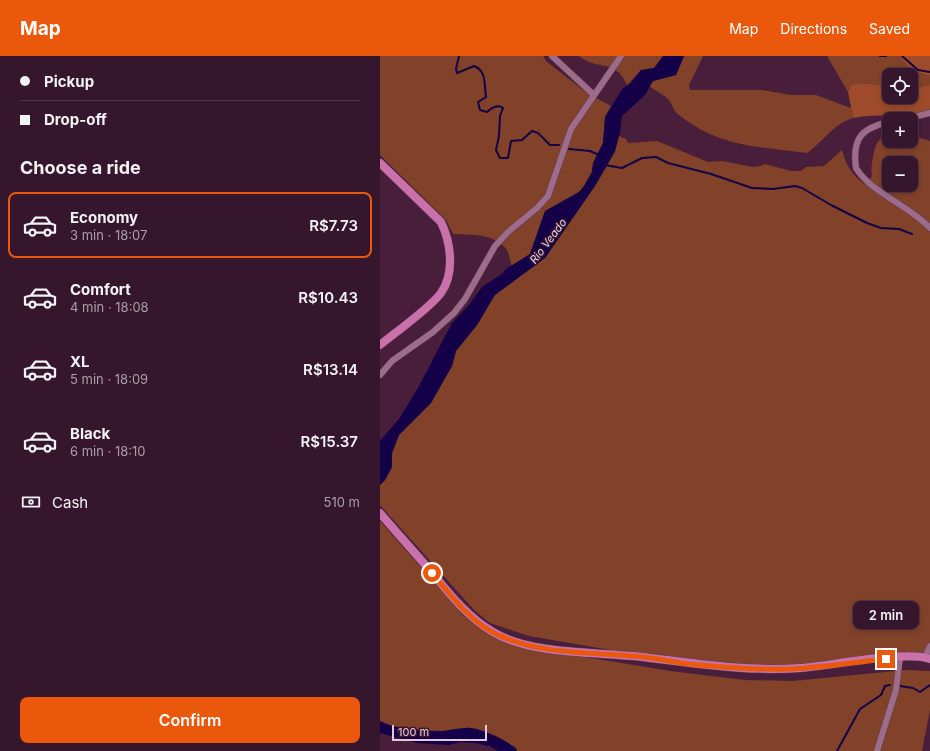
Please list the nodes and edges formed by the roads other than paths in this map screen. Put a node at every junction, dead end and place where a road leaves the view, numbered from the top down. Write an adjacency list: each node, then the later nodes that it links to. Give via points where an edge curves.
1 (552, 56): 3 (street)
2 (621, 56): 3 (street)
3 (594, 95): 10 (street, via 571,129 557,176 548,196 495,246 465,299 454,313 392,360)
4 (930, 113): 5 (street)
5 (918, 116)
6 (882, 124): 8 (street, via 871,126 863,132 856,146 856,168 875,188 913,211)
7 (380, 163): 9 (main road, via 441,222 447,234 450,264 448,279 441,293)
8 (930, 228)
9 (380, 345)
10 (380, 375)
11 (380, 513): 13 (main road, via 476,621 513,641 561,650 750,669 800,668)
12 (930, 646): 14 (street)
13 (900, 657): 14 (main road); 15 (street, via 896,690)
14 (927, 658)
15 (877, 751)

